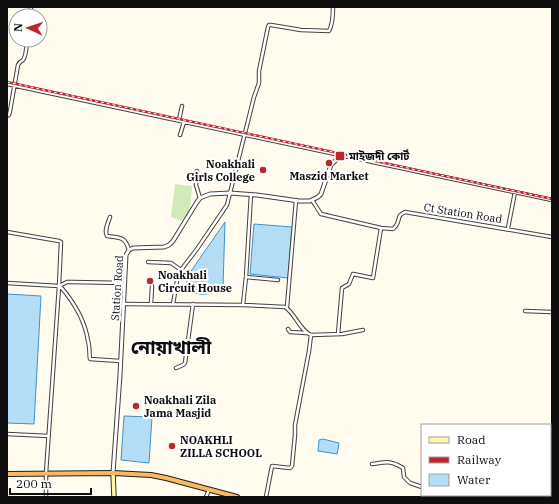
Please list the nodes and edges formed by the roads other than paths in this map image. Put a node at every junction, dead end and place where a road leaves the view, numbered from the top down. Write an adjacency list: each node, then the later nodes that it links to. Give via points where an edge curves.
1 (333, 7): 10 (street, via 329,31 268,26 259,83)
2 (26, 48): 4 (street, via 24,59 18,64)
3 (7, 84): 4 (street)
4 (15, 85): 6 (street); 7 (street)
5 (182, 106): 7 (street)
6 (7, 116)
7 (179, 120): 8 (street)
8 (184, 122): 9 (street); 10 (street)
9 (180, 135)
10 (245, 135): 11 (street); 14 (street)
11 (340, 156): 13 (street); 18 (street, via 331,166 321,194)
12 (197, 171): 16 (street, via 196,185)
13 (515, 192): 19 (street); 22 (street)
14 (230, 193): 15 (street); 16 (street, via 210,194); 27 (street, via 227,205)
15 (251, 194): 17 (street); 28 (street)
16 (200, 198): 25 (street, Station Road, via 169,245)
17 (296, 200): 18 (street); 39 (street)
18 (312, 200): 21 (street, via 321,214)
19 (552, 200)
20 (110, 217): 25 (street, via 107,236 124,239)
21 (381, 228): 22 (street, Ct Station Road, via 392,229 405,212); 45 (street, via 373,278 353,274 349,284 342,288)
22 (508, 228): 24 (street, Ct Station Road)
23 (7, 232): 32 (street, via 60,241)
24 (552, 236)
25 (129, 250): 31 (street, Station Road, via 126,256)
26 (148, 262): 27 (street, via 171,263)
27 (181, 270): 36 (street)
28 (246, 277): 29 (street); 38 (street)
29 (278, 280)
30 (7, 283): 32 (street)
31 (125, 283): 32 (street, via 67,282); 34 (street, Station Road)
32 (59, 286): 47 (street, via 81,316 90,359); 50 (street)
33 (152, 286): 35 (street)
34 (124, 304): 35 (street); 47 (street, Station Road)
35 (151, 304): 36 (street)
36 (173, 304): 37 (street)
37 (193, 304): 38 (street); 48 (street, via 184,363)
38 (243, 304): 39 (street)
39 (286, 307): 44 (street)
40 (525, 311): 41 (street)
41 (552, 312)
42 (288, 329): 44 (street, via 290,332)
43 (363, 330): 45 (street)
44 (306, 333): 46 (street)
45 (338, 334): 46 (street)
46 (310, 337): 61 (street, via 295,425 292,466 272,466)
47 (120, 361): 53 (street, Station Road)
48 (176, 368)
49 (7, 434): 50 (street)
50 (49, 436): 52 (street)
51 (372, 464): 55 (street, via 390,462 398,465 403,468 404,477 410,483)
52 (46, 473): 53 (highway); 54 (highway); 57 (street)
53 (112, 473): 56 (highway, via 151,475); 58 (main road)
54 (7, 474)
55 (421, 487)
56 (209, 489): 59 (street); 60 (highway)
57 (46, 497)
58 (114, 497)
59 (206, 497)
60 (237, 497)
61 (266, 497)

